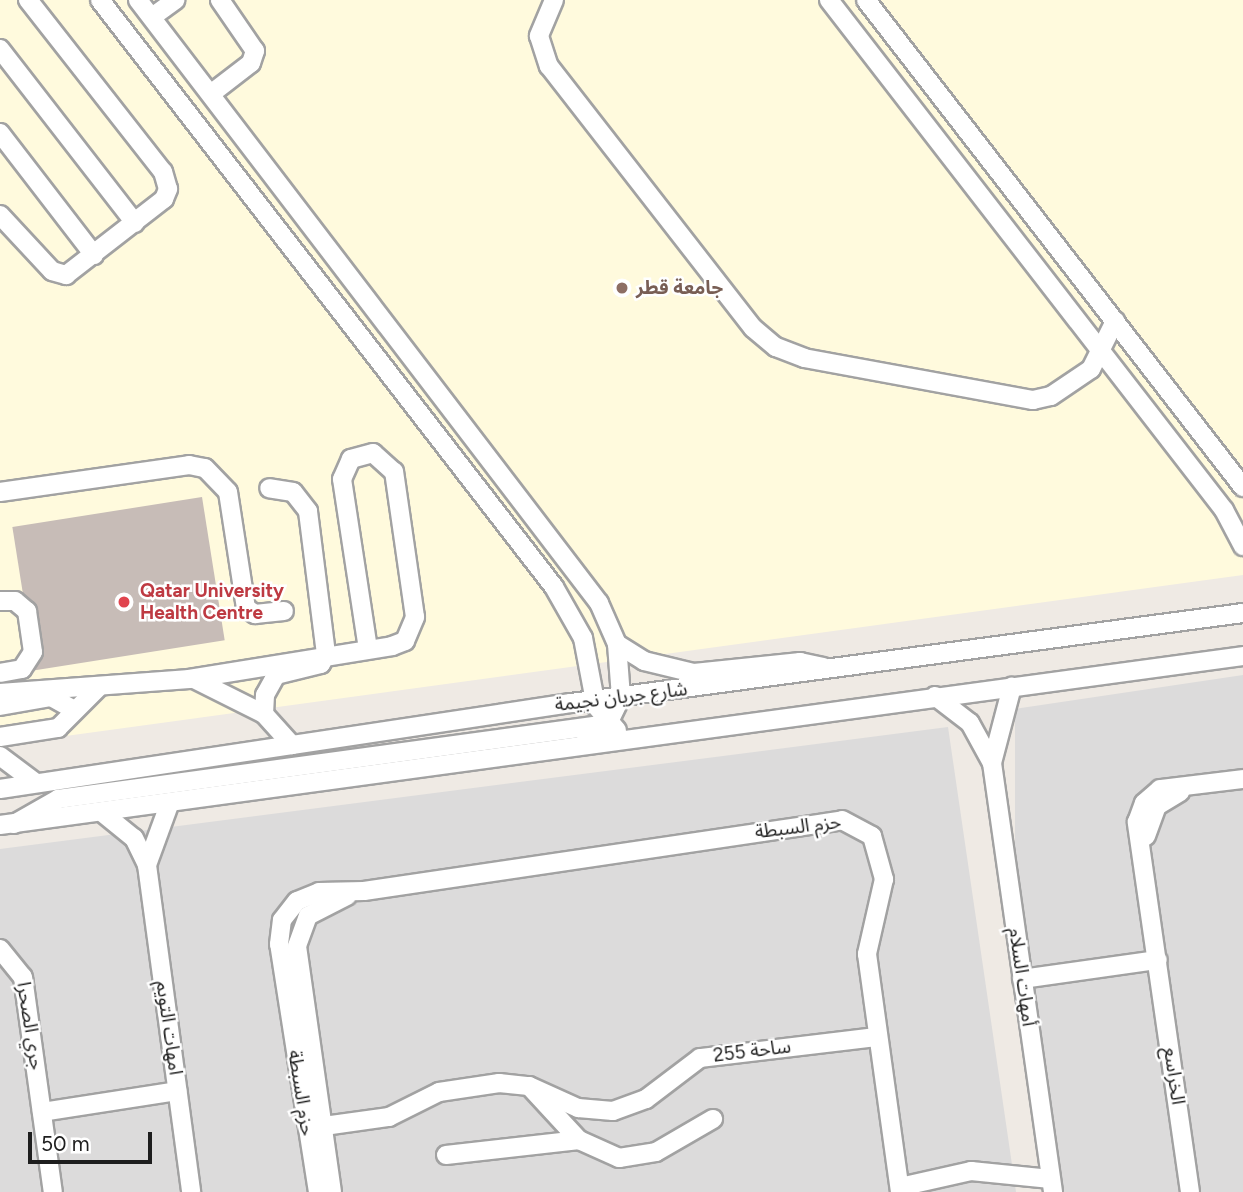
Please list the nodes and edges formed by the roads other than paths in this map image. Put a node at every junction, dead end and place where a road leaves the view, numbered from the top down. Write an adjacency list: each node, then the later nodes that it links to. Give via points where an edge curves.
1 (28, 0): 17 (street, via 166,177 164,199)
2 (100, 0): 9 (street)
3 (137, 0): 9 (street); 10 (street)
4 (175, 0): 10 (street)
5 (220, 0): 12 (street, via 255,51 251,63)
6 (554, 0): 20 (street, via 539,36 549,66 753,328 776,347 804,358 1032,400 1091,369)
7 (829, 0): 14 (street)
8 (866, 0): 13 (street)
9 (114, 18): 22 (street)
10 (152, 18): 12 (street)
11 (0, 49): 17 (street)
12 (212, 93): 21 (street)
13 (955, 115): 14 (street); 19 (street)
14 (933, 132): 20 (street)
15 (0, 133): 18 (street)
16 (0, 215): 18 (street, via 55,274 71,273)
17 (135, 223): 18 (street)
18 (94, 255)
19 (1115, 321): 20 (street); 23 (street)
20 (1101, 352): 26 (street, via 1224,510)
21 (457, 417): 22 (street); 30 (street, via 591,589)
22 (433, 435): 43 (street, via 569,608 587,654)
23 (1243, 487)
24 (0, 492): 28 (street, via 189,465 205,468 228,492 246,608 255,614)
25 (269, 493): 32 (street, via 290,505 308,538)
26 (1243, 546)
27 (0, 601): 35 (street, via 15,601 27,611 33,652 22,669)
28 (284, 611)
29 (1243, 613): 34 (street, شارع جريان نجيمة)
30 (617, 644): 34 (street, via 644,661 694,673 800,662); 42 (street)
31 (368, 649): 31 (street, via 405,641 415,624 394,472 373,453 351,459 342,480); 32 (street)
32 (326, 654): 36 (street); 46 (street, via 321,664 276,675 267,687)
33 (1243, 656): 38 (street)
34 (829, 671): 42 (street, شارع جريان نجيمة)
35 (0, 673)
36 (189, 679): 37 (street); 46 (street, via 223,688)
37 (99, 687): 40 (street); 45 (street)
38 (1012, 687): 41 (street); 53 (street, أمهات السلام)
39 (0, 693): 40 (street)
40 (44, 693): 44 (street); 45 (street)
41 (935, 696): 49 (street); 53 (street, أمهات السلام, via 970,723)
42 (621, 697): 43 (street, شارع جريان نجيمة); 47 (street)
43 (594, 701): 47 (street); 50 (street, شارع جريان نجيمة)
44 (0, 706)
45 (74, 710): 48 (street, via 51,731)
46 (264, 714): 50 (street)
47 (608, 724): 49 (street); 51 (street); 59 (street, via 58,799)
48 (0, 737)
49 (639, 739): 51 (street)
50 (292, 745): 55 (street, شارع جريان نجيمة)
51 (576, 748): 57 (street)
52 (0, 756): 55 (street)
53 (992, 763): 66 (street, أمهات السلام)
54 (1243, 779): 65 (street, الخراسع, via 1170,785 1144,803 1136,822)
55 (36, 783): 56 (street, شارع جريان نجيمة)
56 (0, 789)
57 (169, 805): 58 (street); 60 (street, امهات التويم)
58 (104, 814): 59 (street); 60 (street, امهات التويم, via 134,838)
59 (7, 825)
60 (147, 865): 70 (street, امهات التويم)
61 (364, 891): 62 (street, حزم السبطة, via 307,895 288,909); 63 (street, حزم السبطة, via 317,908); 68 (street, حزم السبطة, via 850,821 876,843 884,879 867,942)
62 (280, 932): 63 (street); 67 (street, حزم السبطة)
63 (299, 934): 67 (street, حزم السبطة)
64 (0, 949): 72 (street, جري الصحرا, via 23,976)
65 (1158, 960): 66 (street); 83 (street, الخراسع)
66 (1022, 979): 77 (street, أمهات السلام)
67 (300, 1028): 71 (street, حزم السبطة)
68 (876, 1037): 69 (street, ساحة 255, via 700,1058 646,1099 601,1111); 78 (street, حزم السبطة)
69 (529, 1086): 74 (street, via 447,1090 398,1115); 75 (street)
70 (177, 1091): 72 (street); 80 (street, امهات التويم)
71 (310, 1093): 74 (street, حزم السبطة); 81 (street, حزم السبطة)
72 (42, 1112): 79 (street, جري الصحرا)
73 (713, 1119): 75 (street, via 644,1156 606,1155)
74 (324, 1126): 82 (street, حزم السبطة)
75 (579, 1140): 76 (street)
76 (446, 1155)
77 (1052, 1185): 78 (street, حزم السبطة, via 971,1171)
78 (900, 1189)
79 (53, 1192)
80 (191, 1192)
81 (318, 1192)
82 (332, 1192)
83 (1190, 1192)

